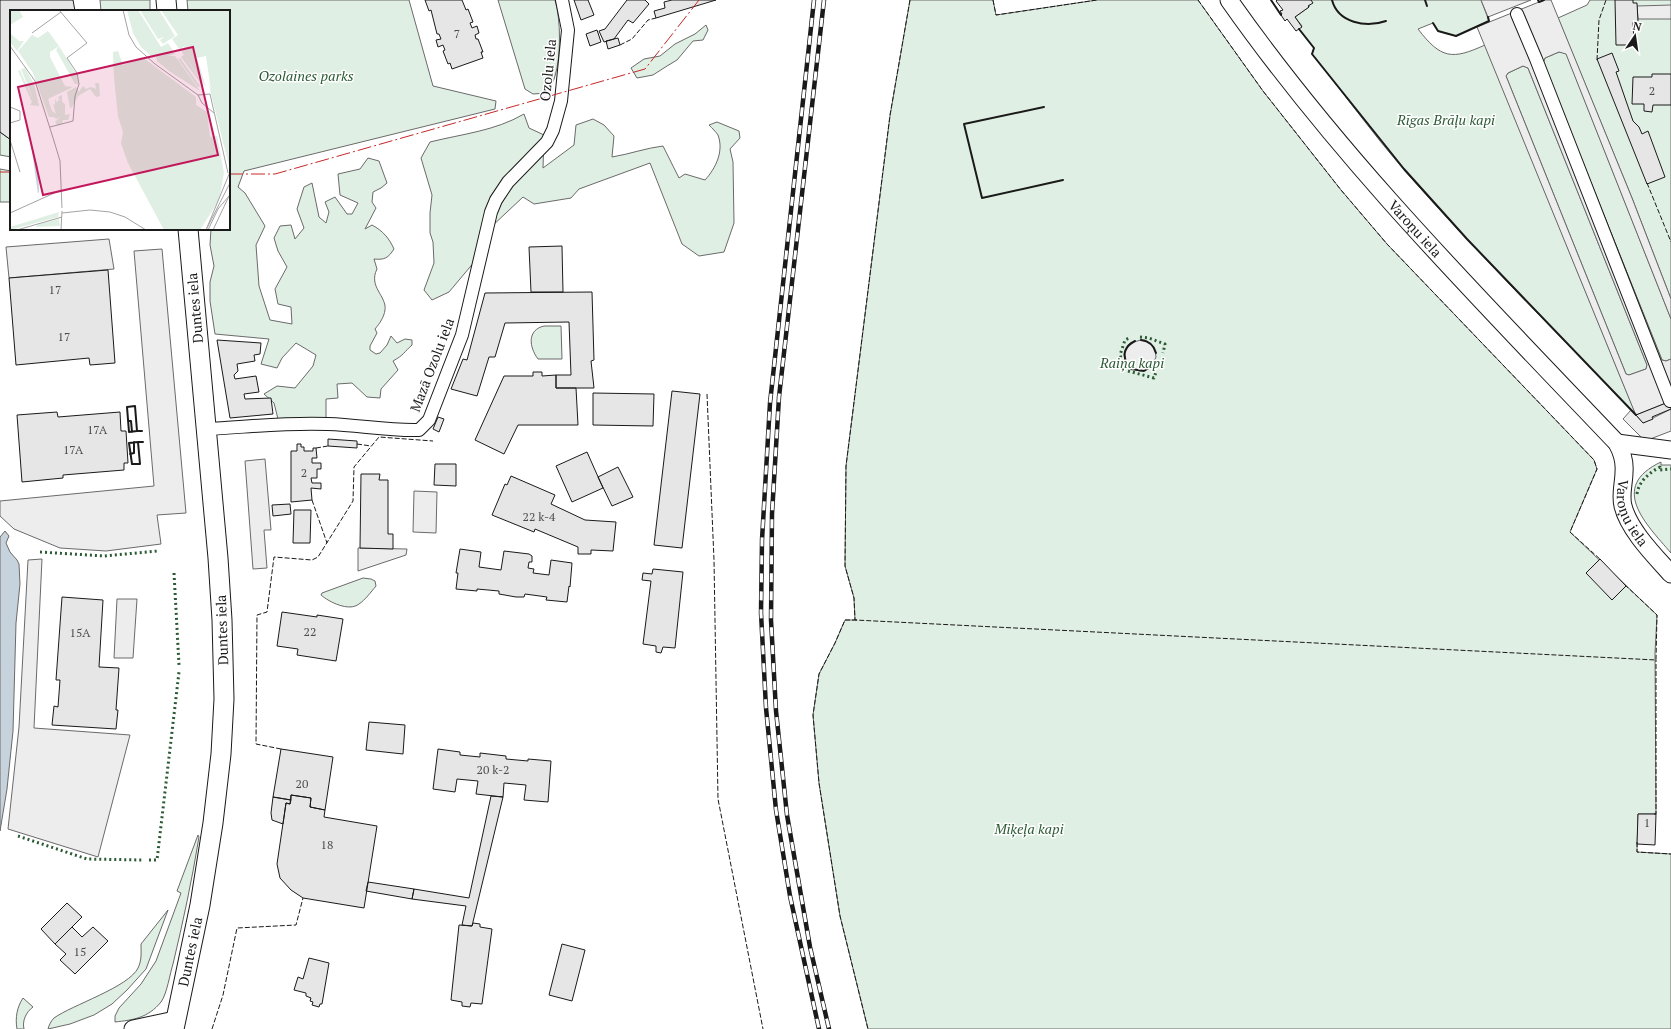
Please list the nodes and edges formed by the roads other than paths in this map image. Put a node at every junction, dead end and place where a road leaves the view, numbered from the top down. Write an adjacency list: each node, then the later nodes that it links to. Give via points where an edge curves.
1 (166, 0): 4 (main road)
2 (562, 0): 6 (street, Ozolu iela, via 568,30 561,101)
3 (1229, 0): 10 (street, Varoņu iela, via 1284,76 1411,225)
4 (167, 10)
5 (1517, 14): 8 (street)
6 (547, 142): 9 (street, Mazā Ozolu iela, via 508,182 496,200 462,335 435,407 429,420 419,430 322,424)
7 (188, 230): 9 (main road, Duntes iela)
8 (1670, 401)
9 (206, 429): 13 (main road, Duntes iela, via 221,599 224,707 213,823 200,905)
10 (1617, 443): 11 (street); 12 (street, Varoņu iela, via 1623,456 1623,505 1629,523)
11 (1671, 450)
12 (1671, 574)
13 (174, 1025): 14 (street)
14 (133, 1029)

